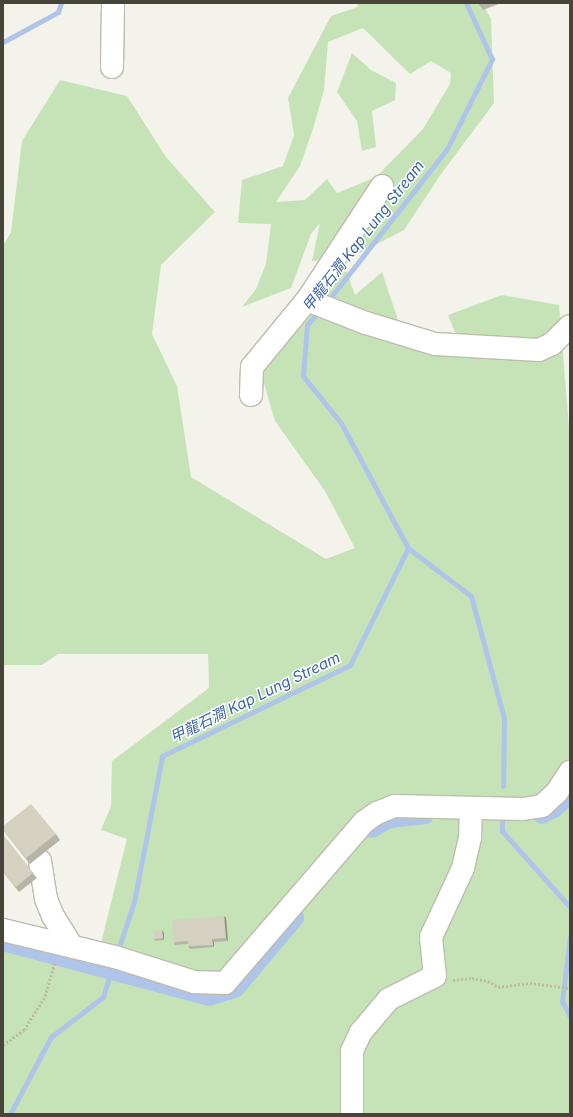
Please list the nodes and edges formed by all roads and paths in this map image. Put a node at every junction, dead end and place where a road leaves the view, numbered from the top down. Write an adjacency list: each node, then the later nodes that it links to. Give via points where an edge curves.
1 (114, 3): 2 (street)
2 (112, 67)
3 (382, 186): 4 (street)
4 (317, 304): 5 (street, via 435,344 539,350 552,344); 6 (street, via 252,367)
5 (570, 326)
6 (251, 395)
7 (570, 772): 8 (street, via 557,792 542,806)
8 (471, 817): 11 (street, via 394,806 364,822 225,983 194,982); 13 (street, via 463,868 430,937)
9 (40, 861): 11 (street, via 46,898 53,916)
10 (3, 930): 11 (street)
11 (72, 947)
12 (55, 961): 15 (path, via 45,996 24,1030)
13 (435, 976): 14 (path, via 454,981 472,978 488,980 498,987 530,983); 16 (street, via 389,999 361,1032 352,1051)
14 (569, 988)
15 (3, 1046)
16 (352, 1114)

